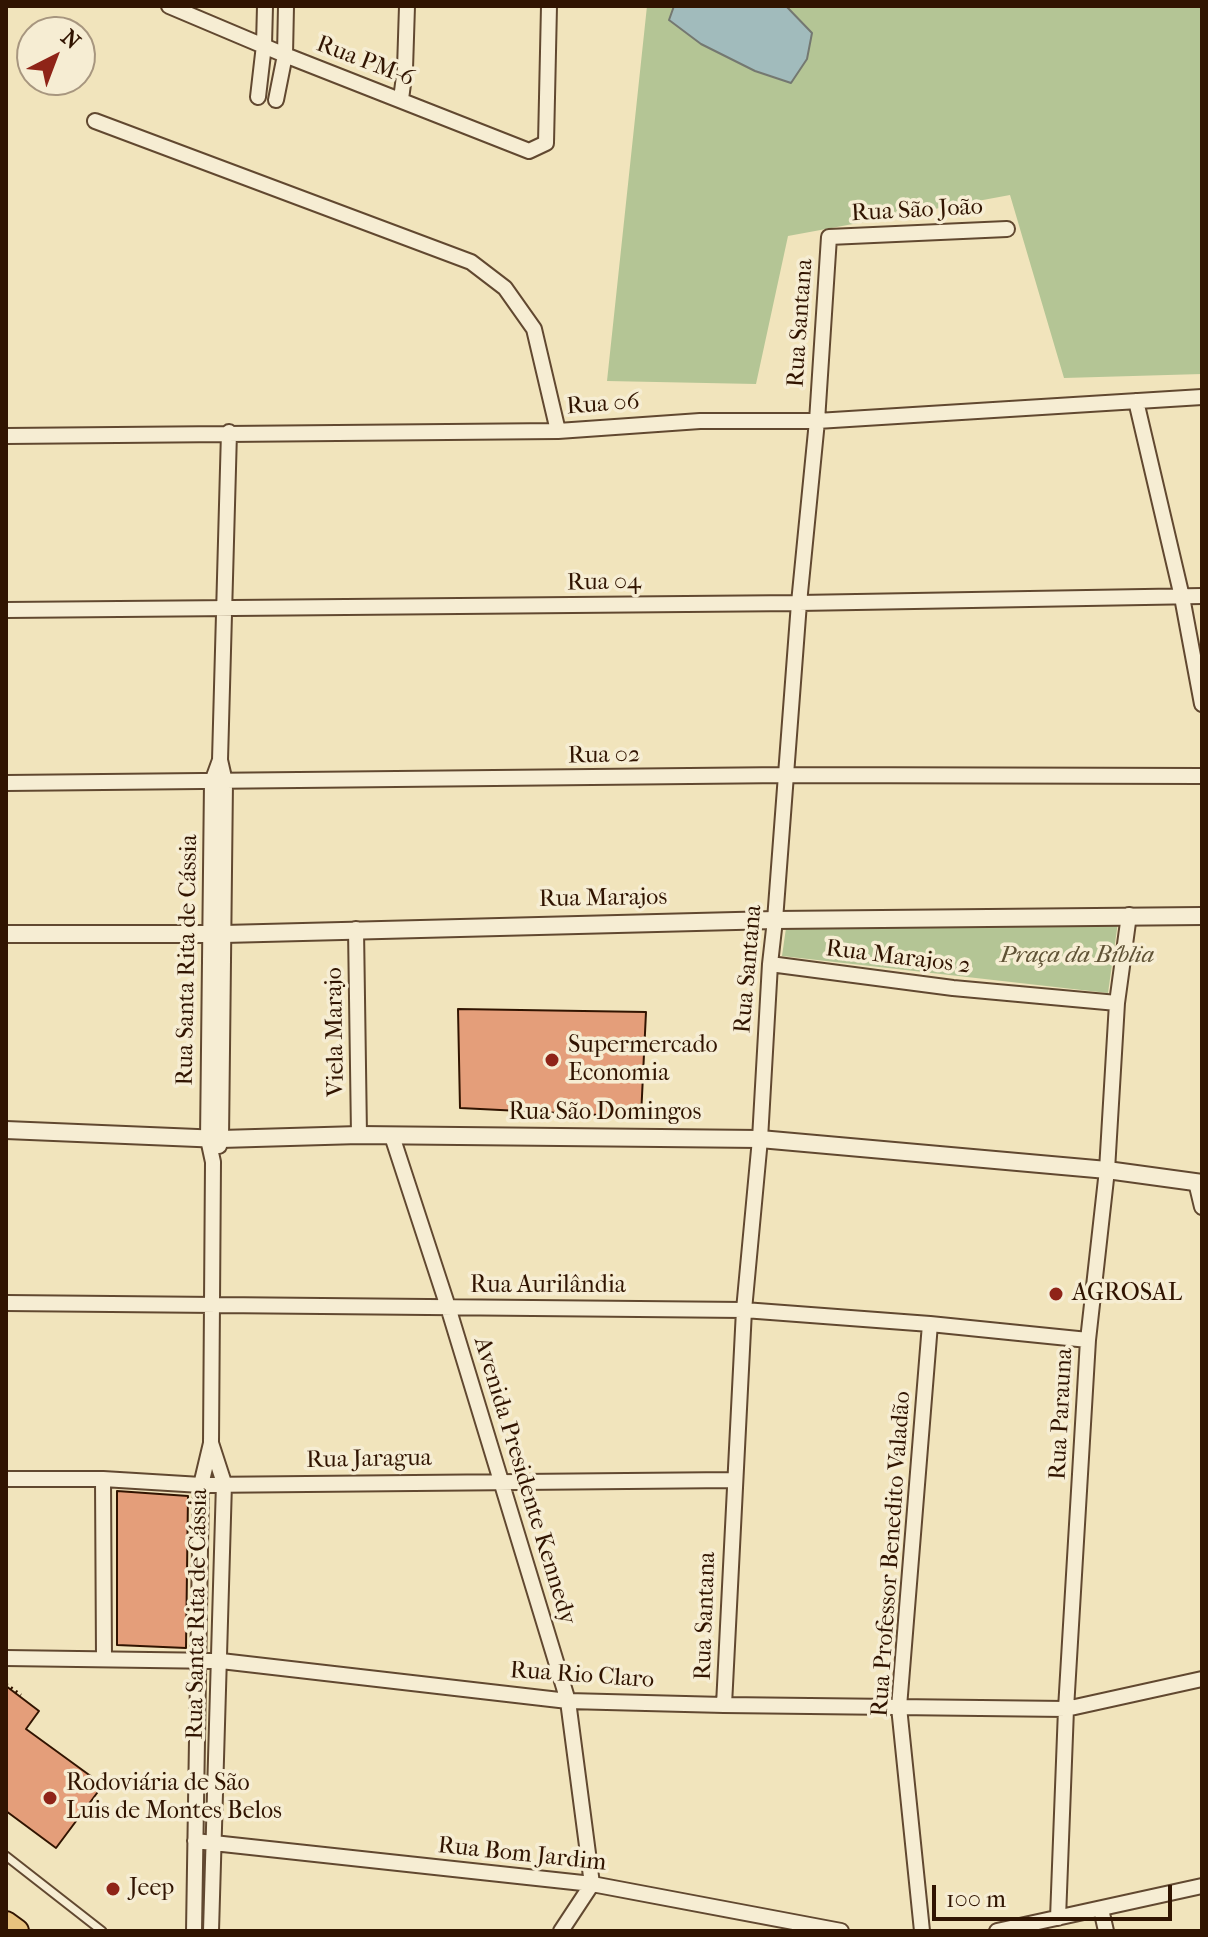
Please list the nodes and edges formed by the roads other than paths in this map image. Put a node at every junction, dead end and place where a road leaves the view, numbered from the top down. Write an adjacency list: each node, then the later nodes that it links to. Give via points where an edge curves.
1 (169, 6): 6 (street, Rua PM-6)
2 (265, 6): 6 (street)
3 (286, 6): 7 (street)
4 (407, 6): 9 (street)
5 (549, 6): 9 (street, Rua PM-6, via 546,143 529,151)
6 (264, 45): 7 (street, Rua PM-6); 8 (street)
7 (285, 55): 9 (street, Rua PM-6); 10 (street)
8 (258, 97)
9 (401, 99)
10 (276, 100)
11 (95, 121): 17 (street, via 471,262 505,288 534,329)
12 (1007, 229): 13 (street, Rua São João)
13 (829, 237): 16 (street, Rua Santana)
14 (1202, 397): 15 (street, Rua 06)
15 (1136, 401): 16 (street, Rua 06); 21 (street)
16 (817, 421): 17 (street, Rua 06, via 700,421); 22 (street, Rua Santana)
17 (558, 431): 18 (street, Rua 06)
18 (229, 432): 19 (street, Rua 06); 23 (street, Rua Santa Rita de Cássia)
19 (6, 436)
20 (1202, 596): 21 (street, Rua 04)
21 (1182, 597): 22 (street, Rua 04); 25 (street)
22 (799, 603): 23 (street, Rua 04); 26 (street, Rua Santana)
23 (224, 608): 24 (street, Rua 04); 28 (street, Rua Santa Rita de Cássia)
24 (6, 610)
25 (1202, 704)
26 (787, 775): 27 (street, Rua 02); 28 (street, Rua 02); 32 (street, Rua Santana)
27 (1202, 776)
28 (218, 782): 29 (street, Rua 02); 35 (street, Rua Santa Rita de Cássia)
29 (6, 783)
30 (1129, 915): 31 (street, Rua Marajos); 32 (street, Rua Marajos); 37 (street, Rua Parauna)
31 (1202, 916)
32 (775, 920): 33 (street, Rua Marajos); 36 (street, Rua Santana)
33 (356, 929): 35 (street, Rua Marajos); 39 (street, Viela Marajo)
34 (6, 934): 35 (street, Rua Marajos)
35 (216, 934): 41 (street, Rua Santa Rita de Cássia)
36 (770, 964): 37 (street, Rua Marajos 2); 42 (street, Rua Santana)
37 (1117, 1003): 43 (street, Rua Parauna)
38 (6, 1130): 41 (street, Rua São Domingos)
39 (359, 1135): 40 (street, Rua São Domingos); 41 (street, Rua São Domingos)
40 (392, 1136): 42 (street, Rua São Domingos); 48 (street, Avenida Presidente Kennedy)
41 (214, 1139): 47 (street, Rua Santa Rita de Cássia)
42 (760, 1139): 43 (street, Rua São Domingos); 49 (street, Rua Santana)
43 (1107, 1170): 44 (street, Rua São Domingos); 51 (street, Rua Parauna)
44 (1199, 1182): 45 (street)
45 (1202, 1207)
46 (6, 1303): 47 (street, Rua Aurilândia)
47 (212, 1303): 48 (street, Rua Aurilândia); 52 (street, Rua Santa Rita de Cássia)
48 (448, 1307): 49 (street, Rua Aurilândia); 56 (street, Avenida Presidente Kennedy)
49 (744, 1310): 50 (street, Rua Aurilândia); 55 (street, Rua Santana)
50 (930, 1324): 51 (street, Rua Aurilândia); 66 (street, Rua Professor Benedito Valadão)
51 (1088, 1340): 67 (street, Rua Parauna)
52 (211, 1443): 57 (street, Rua Santa Rita de Cássia); 58 (street, Rua Santa Rita de Cássia)
53 (6, 1479): 54 (street, Rua Jaragua)
54 (103, 1479): 58 (street, Rua Jaragua); 60 (street)
55 (733, 1480): 56 (street, Rua Jaragua); 65 (street, Rua Santana)
56 (499, 1481): 57 (street, Rua Jaragua); 64 (street, Avenida Presidente Kennedy)
57 (224, 1483): 58 (street, Rua Jaragua); 62 (street, Rua Santa Rita de Cássia)
58 (201, 1485): 61 (street, Rua Santa Rita de Cássia)
59 (6, 1658): 60 (street, Rua Rio Claro)
60 (104, 1659): 61 (street, Rua Rio Claro)
61 (200, 1661): 62 (street, Rua Rio Claro); 68 (street, Rua Santa Rita de Cássia)
62 (221, 1661): 64 (street, Rua Rio Claro); 69 (street, Rua Santa Rita de Cássia)
63 (1202, 1679): 67 (street, Rua Rio Claro)
64 (568, 1701): 65 (street, Rua Rio Claro); 71 (street, Avenida Presidente Kennedy)
65 (724, 1705): 66 (street, Rua Rio Claro)
66 (899, 1707): 67 (street, Rua Rio Claro); 82 (street, Rua Professor Benedito Valadão)
67 (1066, 1709): 74 (street, Rua Parauna)
68 (195, 1841): 69 (street, Rua Bom Jardim); 78 (street, Rua Santa Rita de Cássia)
69 (214, 1845): 71 (street, Rua Bom Jardim); 79 (street, Rua Santa Rita de Cássia)
70 (6, 1856): 77 (lane)
71 (592, 1884): 80 (street); 81 (street, Rua Bom Jardim)
72 (1202, 1886): 73 (street)
73 (1101, 1909): 74 (street); 84 (street)
74 (1058, 1918): 83 (street)
75 (6, 1923): 76 (main road)
76 (17, 1931)
77 (102, 1931)
78 (194, 1931)
79 (211, 1931)
80 (561, 1931)
81 (841, 1931)
82 (922, 1931)
83 (997, 1931)
84 (1106, 1931)

